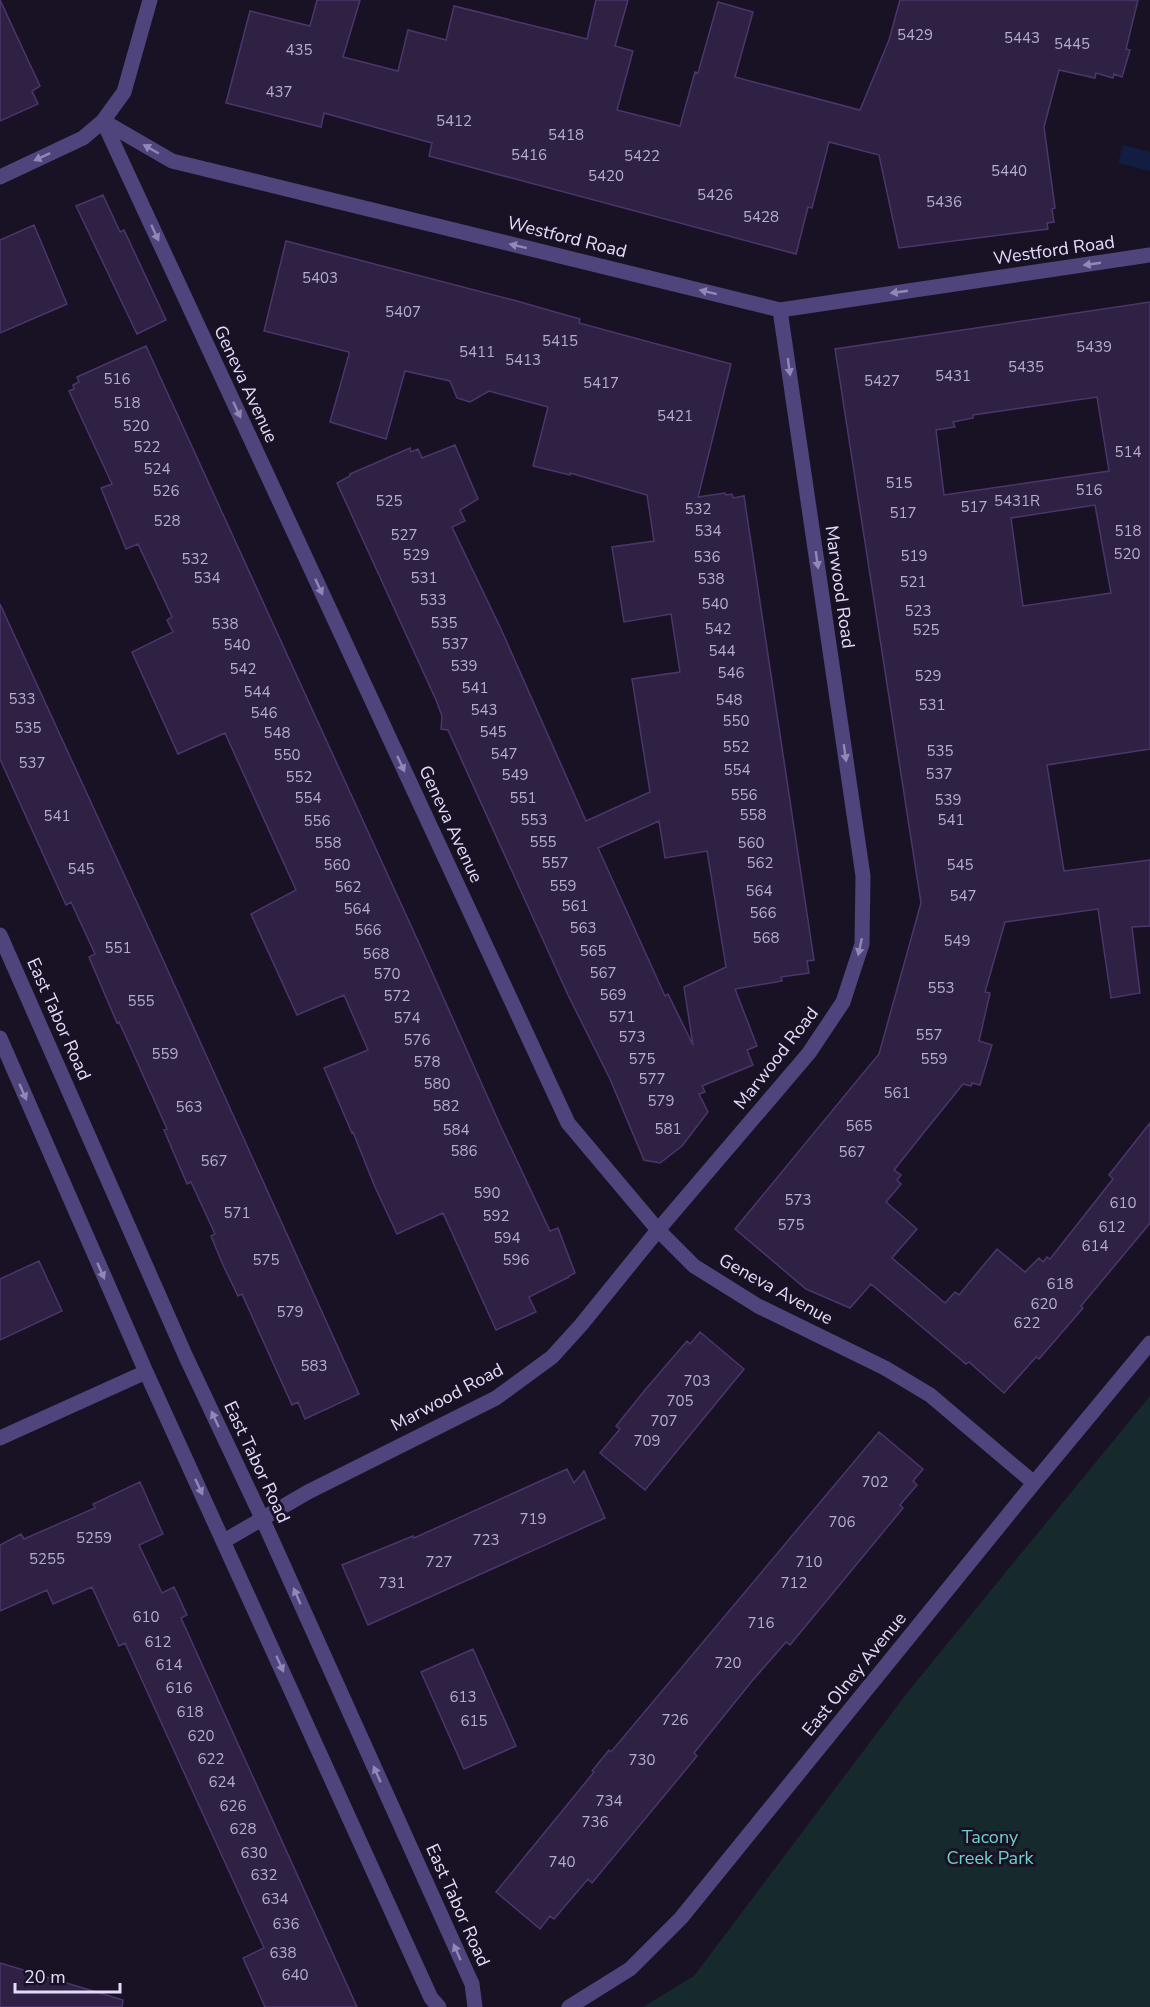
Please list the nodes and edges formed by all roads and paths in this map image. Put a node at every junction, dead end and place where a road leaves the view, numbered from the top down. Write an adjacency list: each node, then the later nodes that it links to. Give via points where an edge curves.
1 (150, 0): 2 (street, via 124,92)
2 (103, 122): 3 (street, one-way to 3, via 83,138); 5 (street, Westford Road, one-way to 2, via 172,161); 8 (street, Geneva Avenue, one-way to 8, via 568,1123)
3 (0, 177)
4 (1150, 255): 5 (street, Westford Road, one-way to 5)
5 (780, 310): 8 (street, Marwood Road, one-way to 8, via 863,876 862,944 843,1002 809,1053)
6 (0, 935): 13 (street, East Tabor Road, one-way to 6, via 186,1357)
7 (0, 1038): 10 (street, one-way to 10)
8 (658, 1230): 12 (street, Geneva Avenue, via 694,1266 758,1306 885,1368 930,1395); 13 (street, Marwood Road, via 552,1357 496,1398)
9 (1150, 1343): 12 (street, East Olney Avenue)
10 (146, 1372): 11 (street); 14 (street, one-way to 14)
11 (0, 1438)
12 (1034, 1483): 17 (street, East Olney Avenue, via 681,1917 630,1969)
13 (262, 1518): 14 (street, Marwood Road); 16 (street, East Tabor Road, one-way to 13, via 472,1984)
14 (224, 1541): 15 (street, one-way to 15)
15 (438, 2007)
16 (474, 2007)
17 (569, 2007)

